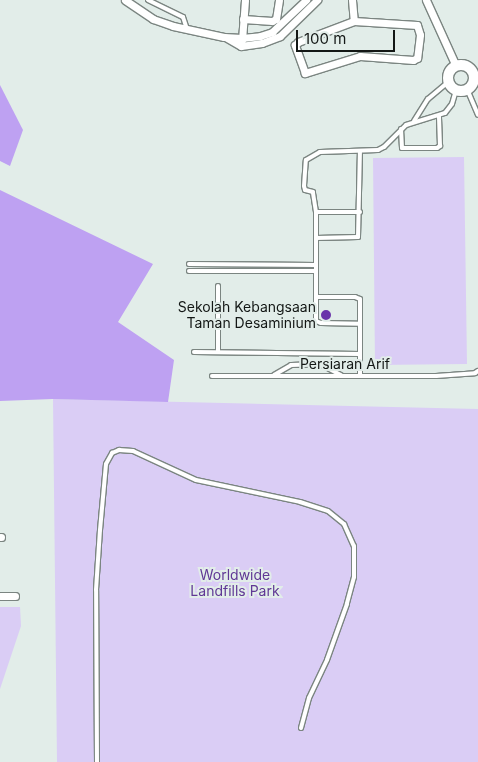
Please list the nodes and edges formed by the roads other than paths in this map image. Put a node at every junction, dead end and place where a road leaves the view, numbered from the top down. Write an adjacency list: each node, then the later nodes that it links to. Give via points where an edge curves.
1 (126, 0): 11 (street, via 153,19)
2 (148, 0): 11 (lane, via 182,16)
3 (245, 0): 9 (street)
4 (279, 0): 9 (street, via 276,19)
5 (306, 0): 13 (street, via 272,32)
6 (317, 0): 14 (street, via 280,36)
7 (352, 0): 10 (street)
8 (426, 0): 15 (street)
9 (243, 19): 13 (street)
10 (354, 21): 10 (street, via 417,25 420,35 417,58 360,56 304,73 295,45)
11 (187, 29): 12 (street)
12 (224, 37): 13 (street); 14 (street)
13 (242, 38): 14 (street)
14 (241, 46)
15 (456, 66): 16 (street); 18 (street, via 450,70)
16 (474, 67): 17 (street)
17 (476, 78): 19 (street)
18 (448, 82): 20 (street); 23 (lane, via 428,99)
19 (468, 89): 20 (street); 21 (lane)
20 (456, 90): 22 (lane, via 449,110)
21 (478, 115)
22 (440, 116): 23 (lane); 24 (lane, via 440,146 437,148 402,148)
23 (412, 123): 24 (lane)
24 (400, 129): 25 (lane, via 384,147)
25 (360, 151): 26 (lane, via 320,152 306,160 304,186 305,190 313,192); 27 (lane)
26 (316, 212): 27 (lane); 28 (lane)
27 (360, 212): 28 (lane, via 358,237)
28 (316, 238): 30 (lane)
29 (189, 264): 30 (lane)
30 (316, 264): 32 (lane)
31 (189, 271): 32 (lane)
32 (316, 271): 34 (lane)
33 (218, 286): 37 (lane)
34 (316, 297): 35 (lane, via 316,321); 35 (lane, via 360,299)
35 (360, 324): 38 (lane)
36 (194, 352): 37 (lane)
37 (218, 352): 38 (lane)
38 (360, 354): 41 (lane)
39 (478, 371): 41 (lane, Persiaran Arif, via 436,376)
40 (341, 375): 41 (lane, Persiaran Arif); 43 (lane, Persiaran Arif); 43 (lane, via 320,364 291,365)
41 (360, 375)
42 (212, 376): 43 (lane, Persiaran Arif)
43 (272, 376)
44 (0, 596): 45 (street)
45 (15, 596)
46 (301, 728): 47 (lane, via 309,698 348,604 354,577 354,546 344,524 328,511 196,480 133,451 119,450 112,453 106,464 101,513 96,590)
47 (97, 762)

